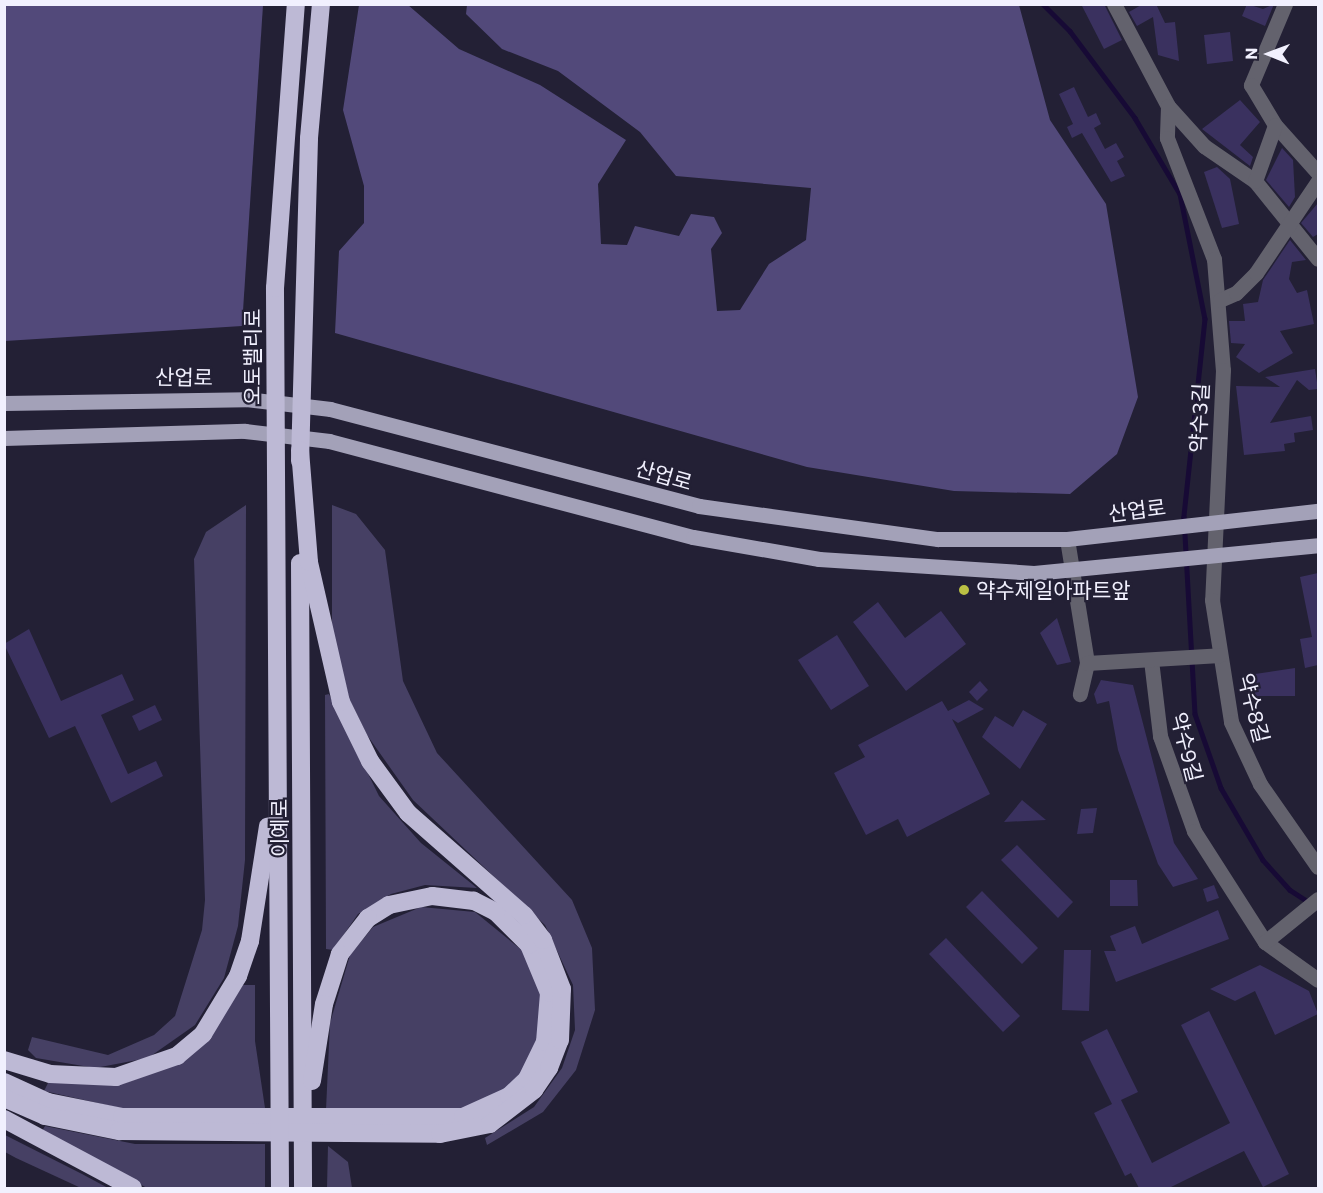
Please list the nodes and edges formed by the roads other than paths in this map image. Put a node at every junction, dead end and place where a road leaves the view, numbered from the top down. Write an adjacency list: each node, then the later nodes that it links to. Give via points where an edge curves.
1 (296, 4): 25 (highway, 오토밸리로, via 275,288)
2 (321, 4): 19 (highway, via 302,293 300,450)
3 (1114, 4): 5 (street, 약수3길)
4 (1285, 4): 6 (street, via 1251,85)
5 (1168, 106): 8 (street, 약수3길, via 1204,146); 12 (street, 약수3길, via 1167,138 1197,206)
6 (1275, 125): 7 (street); 8 (street)
7 (1318, 173)
8 (1256, 181): 10 (street, 약수3길)
9 (1318, 181): 10 (street)
10 (1289, 217): 11 (street, 약수3길); 12 (street, via 1256,273 1236,293)
11 (1318, 259)
12 (1220, 300): 16 (street, 약수3길, via 1221,426)
13 (4, 404): 17 (main road, 산업로, via 222,399 319,408 396,423 699,506 938,539)
14 (4, 438): 20 (main road, via 166,430 246,431 319,440 716,541 819,559)
15 (1318, 510): 17 (main road, 산업로)
16 (1212, 538): 21 (street, 약수8길)
17 (1067, 539): 20 (street)
18 (1318, 545): 20 (main road)
19 (305, 561): 32 (highway, 이예로); 33 (highway, via 329,667 370,761 408,813 524,915 556,964 563,1015 549,1068 534,1090 490,1124 440,1134 119,1131 45,1116)
20 (1070, 572): 23 (street)
21 (1215, 655): 22 (street); 26 (street, 약수8길, via 1238,745)
22 (1151, 660): 23 (street); 28 (street, 약수9길, via 1160,736 1181,805)
23 (1087, 663): 24 (street)
24 (1080, 694)
25 (276, 710): 30 (highway, via 267,831 250,941 238,976 203,1034 177,1056 116,1077 50,1074); 36 (highway, 이예로)
26 (1318, 867)
27 (1318, 900): 28 (street)
28 (1265, 942): 29 (street, 약수9길)
29 (1318, 980)
30 (4, 1060)
31 (4, 1082): 32 (highway, via 48,1102 122,1117 463,1118 508,1096 526,1079 545,1042 549,993 529,945 496,912 456,897 408,899 368,918 349,940 331,978)
32 (307, 1095): 37 (highway)
33 (4, 1098)
34 (4, 1119): 35 (highway)
35 (133, 1188)
36 (280, 1188)
37 (303, 1188)

